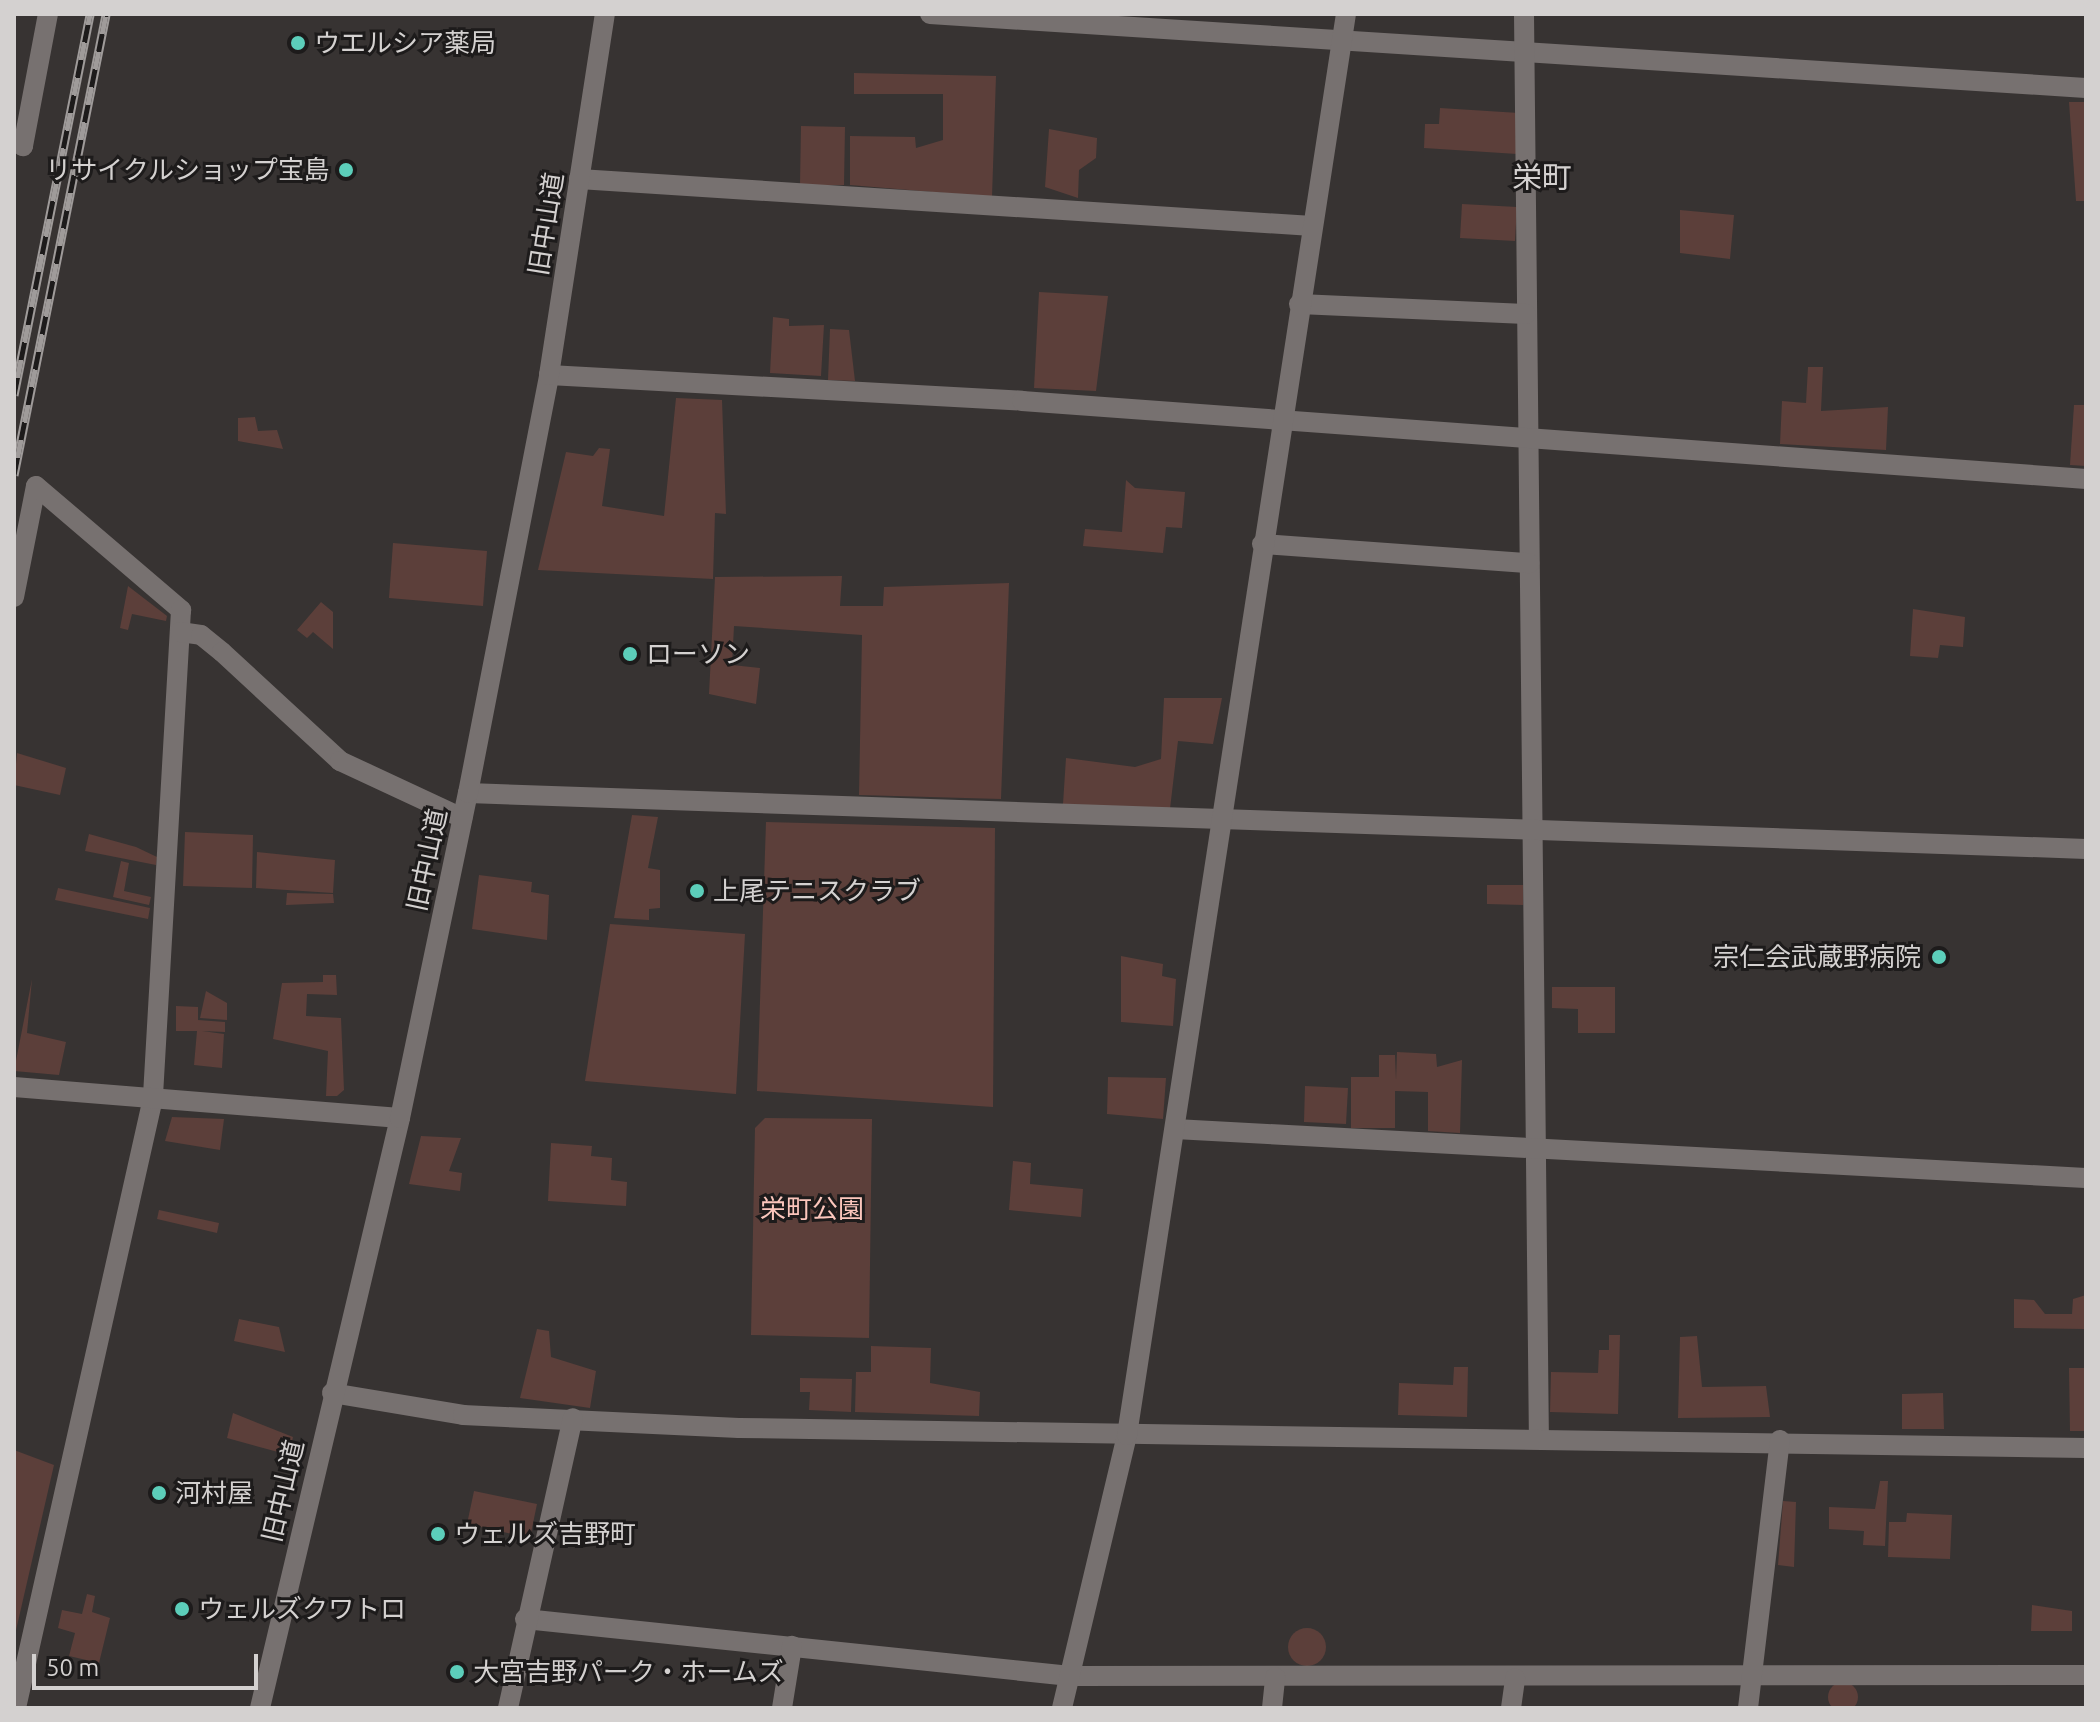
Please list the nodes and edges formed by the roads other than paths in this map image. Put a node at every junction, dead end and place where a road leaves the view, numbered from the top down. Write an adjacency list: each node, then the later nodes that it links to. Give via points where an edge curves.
1 (48, 14): 9 (street, via 23,146)
2 (605, 14): 10 (street, 旧中山道)
3 (930, 14): 6 (street)
4 (1346, 14): 6 (street)
5 (1524, 14): 7 (street)
6 (1343, 38): 7 (street); 11 (street)
7 (1524, 50): 8 (street); 13 (street)
8 (2086, 88)
9 (14, 140)
10 (579, 179): 11 (street); 14 (street, 旧中山道)
11 (1312, 226): 12 (street)
12 (1299, 304): 13 (street); 15 (street)
13 (1526, 314): 16 (street)
14 (549, 375): 15 (street); 22 (street, 旧中山道)
15 (1282, 418): 16 (street); 18 (street)
16 (1528, 439): 17 (street); 19 (street)
17 (2086, 479)
18 (1262, 544): 19 (street); 24 (street)
19 (1529, 563): 25 (street)
20 (14, 597): 21 (street, via 36,486 181,610)
21 (180, 632): 23 (street, via 201,635 340,761); 28 (street)
22 (468, 793): 23 (street, 旧中山道); 24 (street)
23 (462, 818): 29 (street, 旧中山道)
24 (1220, 820): 25 (street); 30 (street)
25 (1532, 833): 26 (street); 31 (street)
26 (2086, 849)
27 (14, 1087): 28 (street)
28 (153, 1098): 29 (street); 46 (street)
29 (400, 1118): 33 (street, 旧中山道)
30 (1175, 1129): 31 (street); 35 (street)
31 (1535, 1150): 32 (street); 36 (street)
32 (2086, 1178)
33 (332, 1393): 34 (street, via 463,1415); 47 (street, 旧中山道)
34 (573, 1418): 35 (street); 39 (street)
35 (1127, 1435): 36 (street); 43 (street)
36 (1539, 1435): 37 (street)
37 (1780, 1440): 38 (street); 41 (street)
38 (2086, 1448)
39 (525, 1619): 40 (street); 48 (street)
40 (792, 1646): 43 (street); 49 (street)
41 (1753, 1673): 42 (street); 45 (street); 53 (street)
42 (2086, 1675)
43 (1070, 1676): 44 (street); 50 (street)
44 (1275, 1677): 45 (street); 51 (street)
45 (1515, 1678): 52 (street)
46 (16, 1708)
47 (260, 1708)
48 (508, 1708)
49 (782, 1708)
50 (1062, 1708)
51 (1272, 1708)
52 (1511, 1708)
53 (1748, 1708)

